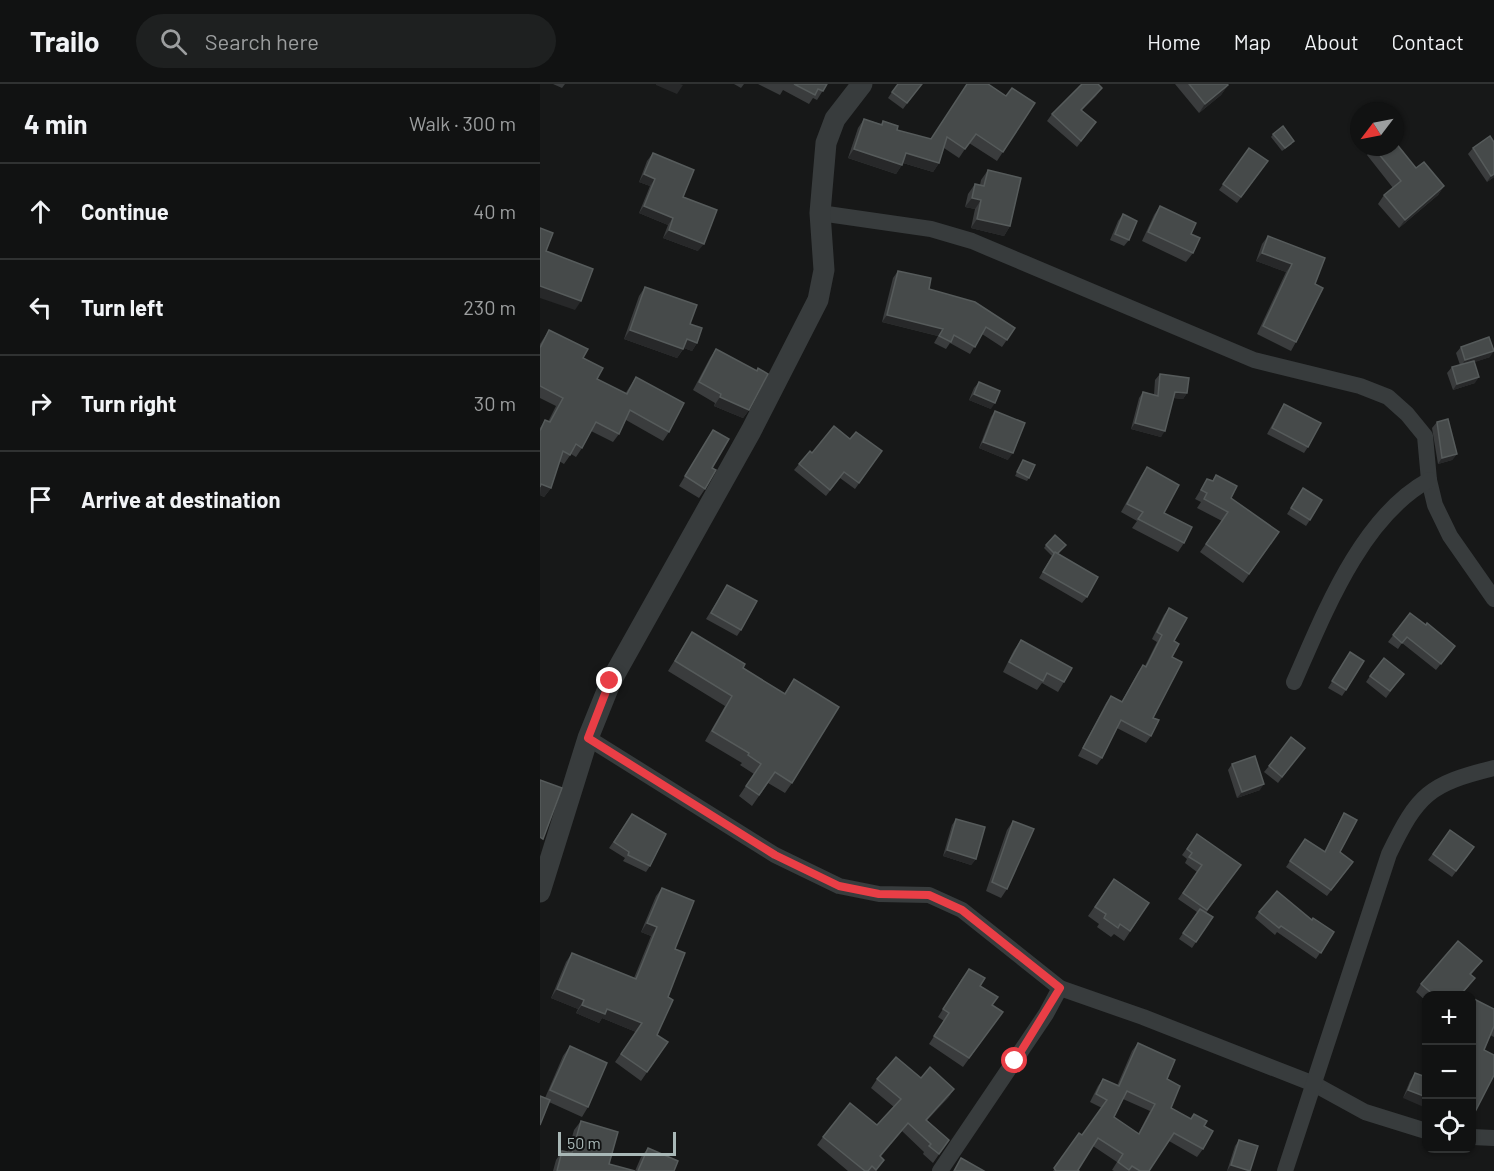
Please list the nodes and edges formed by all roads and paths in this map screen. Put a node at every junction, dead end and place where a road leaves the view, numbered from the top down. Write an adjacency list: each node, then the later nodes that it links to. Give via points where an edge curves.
1 (862, 84): 2 (street, via 835,119 826,143)
2 (820, 213): 3 (street, via 931,229 972,242 1254,360 1360,386 1388,397 1425,436); 6 (street, via 824,270 810,320 610,681)
3 (1429, 480): 4 (street, via 1435,505 1450,536); 5 (street, via 1390,509 1371,535 1325,613)
4 (1494, 599)
5 (1294, 682)
6 (588, 738): 8 (street); 9 (street, via 775,855 839,886 879,894 929,895 962,910)
7 (1494, 768): 10 (street, via 1454,778 1421,800 1406,819 1389,854)
8 (540, 892)
9 (1060, 988): 10 (street); 14 (street)
10 (1314, 1084): 11 (street, via 1365,1112); 15 (street)
11 (1422, 1130)
12 (1476, 1137): 13 (street)
13 (1494, 1138)
14 (940, 1171)
15 (1285, 1171)

